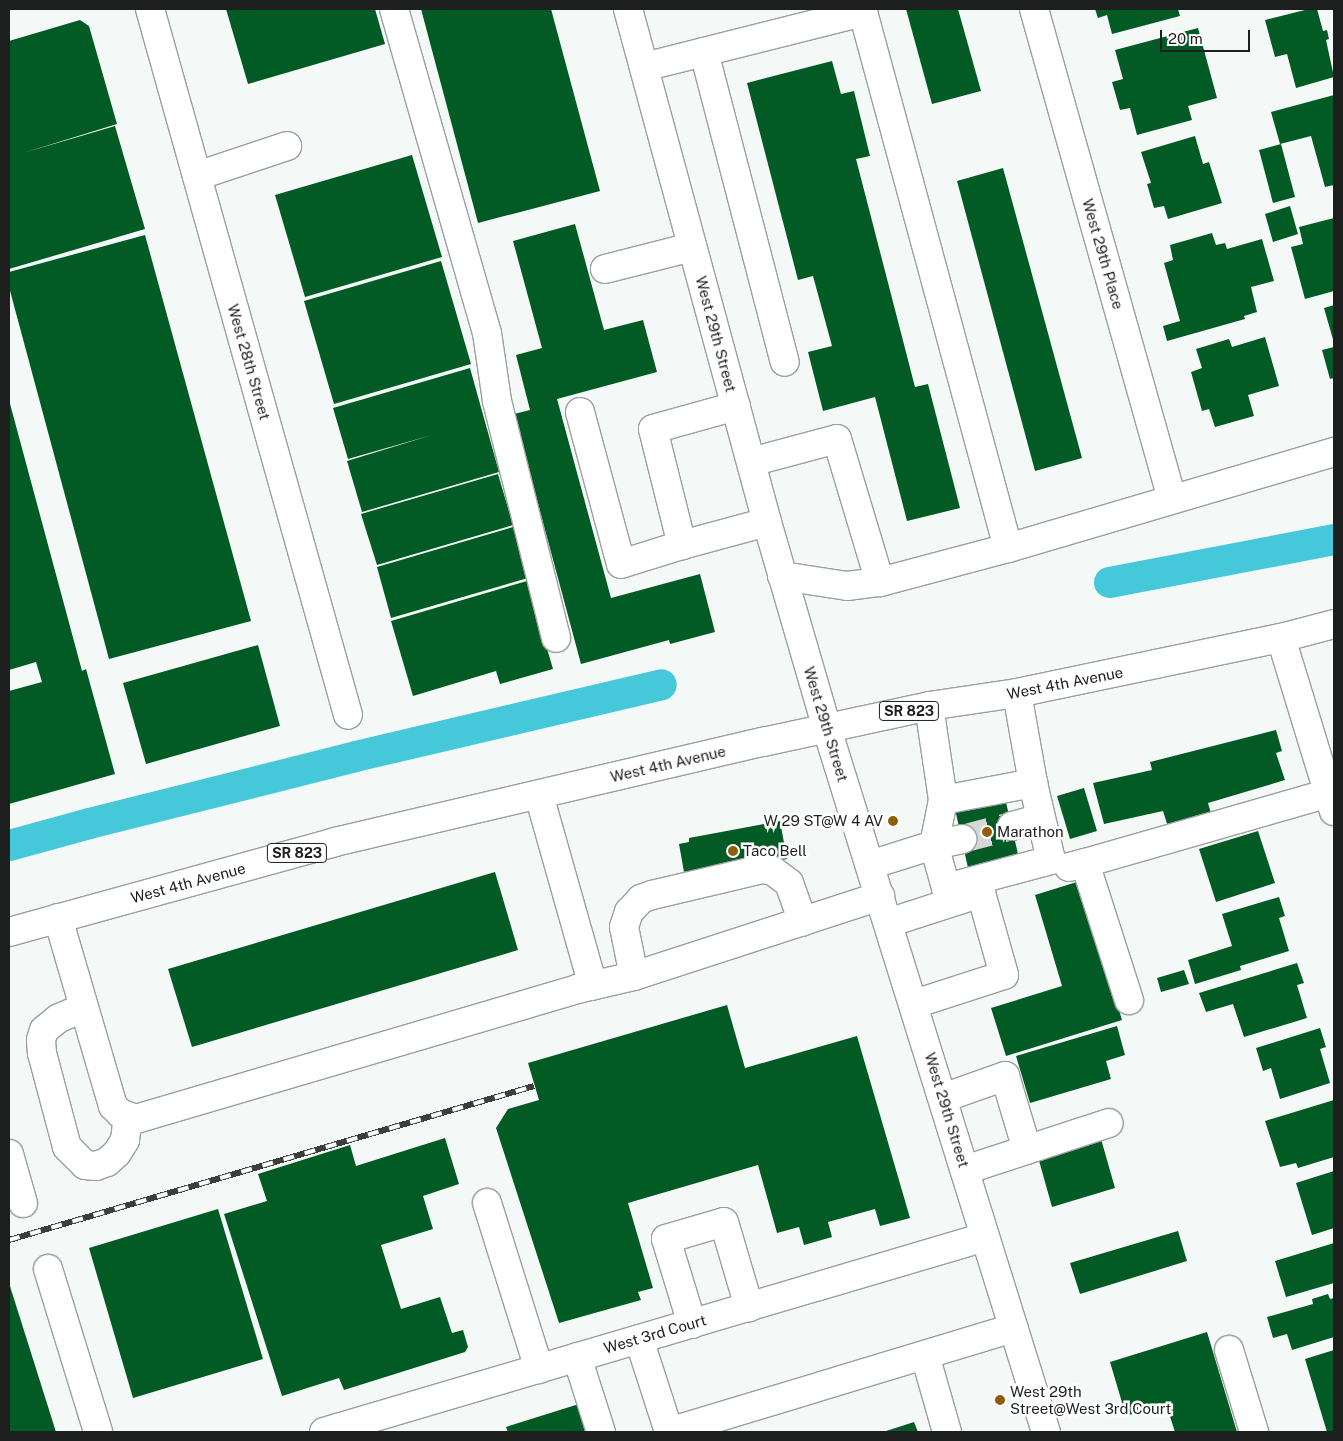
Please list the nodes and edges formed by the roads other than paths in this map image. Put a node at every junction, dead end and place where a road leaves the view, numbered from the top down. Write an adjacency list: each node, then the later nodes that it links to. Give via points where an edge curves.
1 (150, 9): 9 (street, West 28th Street)
2 (394, 9): 24 (street, via 487,334 497,401)
3 (628, 9): 7 (street, West 29th Street)
4 (1034, 9): 17 (street, West 29th Place)
5 (863, 10): 6 (street); 20 (street)
6 (704, 52): 7 (street); 12 (street)
7 (644, 67): 10 (street, West 29th Street)
8 (287, 146): 9 (street)
9 (196, 176): 28 (street, West 28th Street)
10 (692, 248): 11 (street); 13 (street, West 29th Street)
11 (605, 270)
12 (785, 362)
13 (736, 406): 16 (street, West 29th Street); 19 (street, via 653,429)
14 (580, 412): 19 (street, via 621,564)
15 (1334, 452): 17 (street)
16 (751, 462): 18 (street, West 29th Street); 22 (street, via 836,439)
17 (1172, 499): 20 (street)
18 (767, 522): 19 (street); 21 (street, West 29th Street)
19 (682, 545)
20 (1008, 548): 22 (street)
21 (782, 576): 22 (street, via 848,586); 29 (street, West 29th Street)
22 (880, 582)
23 (1334, 624): 25 (street, West 4th Avenue / SR 823)
24 (556, 638)
25 (1281, 638): 26 (street, West 4th Avenue / SR 823); 33 (street)
26 (1017, 693): 27 (street, West 4th Avenue / SR 823); 30 (street)
27 (929, 706): 29 (street, West 4th Avenue / SR 823); 32 (street)
28 (348, 715)
29 (827, 729): 31 (street, West 4th Avenue / SR 823); 39 (street, West 29th Street)
30 (1033, 783): 32 (street); 34 (street)
31 (538, 795): 42 (street, West 4th Avenue / SR 823, via 335,842); 47 (street)
32 (943, 800): 37 (street)
33 (1332, 802): 38 (street)
34 (1041, 818): 35 (street); 37 (street, via 1052,860 946,888)
35 (1012, 826)
36 (962, 839): 37 (street)
37 (934, 845): 39 (street)
38 (1085, 863): 40 (street); 48 (street)
39 (870, 865): 41 (street, West 29th Street)
40 (981, 893): 44 (street); 49 (street, via 1004,975)
41 (880, 896): 43 (street); 44 (street, West 29th Street)
42 (58, 918): 45 (street, West 4th Avenue / SR 823); 50 (street)
43 (803, 922): 46 (street); 46 (street, via 789,883 773,871 763,869 652,895 641,899 629,912 624,926)
44 (888, 923): 49 (street, West 29th Street)
45 (9, 932)
46 (634, 976): 47 (street)
47 (593, 986): 52 (street, via 136,1119)
48 (1129, 1000)
49 (914, 1004): 51 (street, West 29th Street)
50 (83, 1008): 52 (street, via 113,1106); 52 (street, via 59,1018 44,1030 41,1040 67,1148 85,1165 107,1162 118,1153 125,1140)
51 (943, 1098): 54 (street, via 1005,1076); 56 (street, West 29th Street)
52 (128, 1117)
53 (1110, 1123): 54 (street)
54 (1026, 1150): 56 (street)
55 (9, 1154): 57 (street)
56 (965, 1170): 59 (street, West 29th Street)
57 (23, 1203)
58 (487, 1203): 68 (street)
59 (986, 1236): 61 (street, West 3rd Court); 63 (street, West 29th Street)
60 (48, 1269): 70 (street)
61 (749, 1306): 62 (street, West 3rd Court); 62 (street, via 724,1222 666,1239)
62 (692, 1324): 64 (street, West 3rd Court)
63 (1014, 1328): 66 (street); 75 (street, West 29th Street)
64 (639, 1339): 67 (street, West 3rd Court); 73 (street)
65 (1229, 1350): 76 (street)
66 (925, 1355): 69 (street); 74 (street)
67 (577, 1357): 68 (street, West 3rd Court); 72 (street)
68 (539, 1369): 71 (street, West 3rd Court)
69 (734, 1422): 73 (street)
70 (98, 1432)
71 (324, 1432)
72 (601, 1432)
73 (669, 1432)
74 (947, 1432)
75 (1046, 1432)
76 (1254, 1432)

